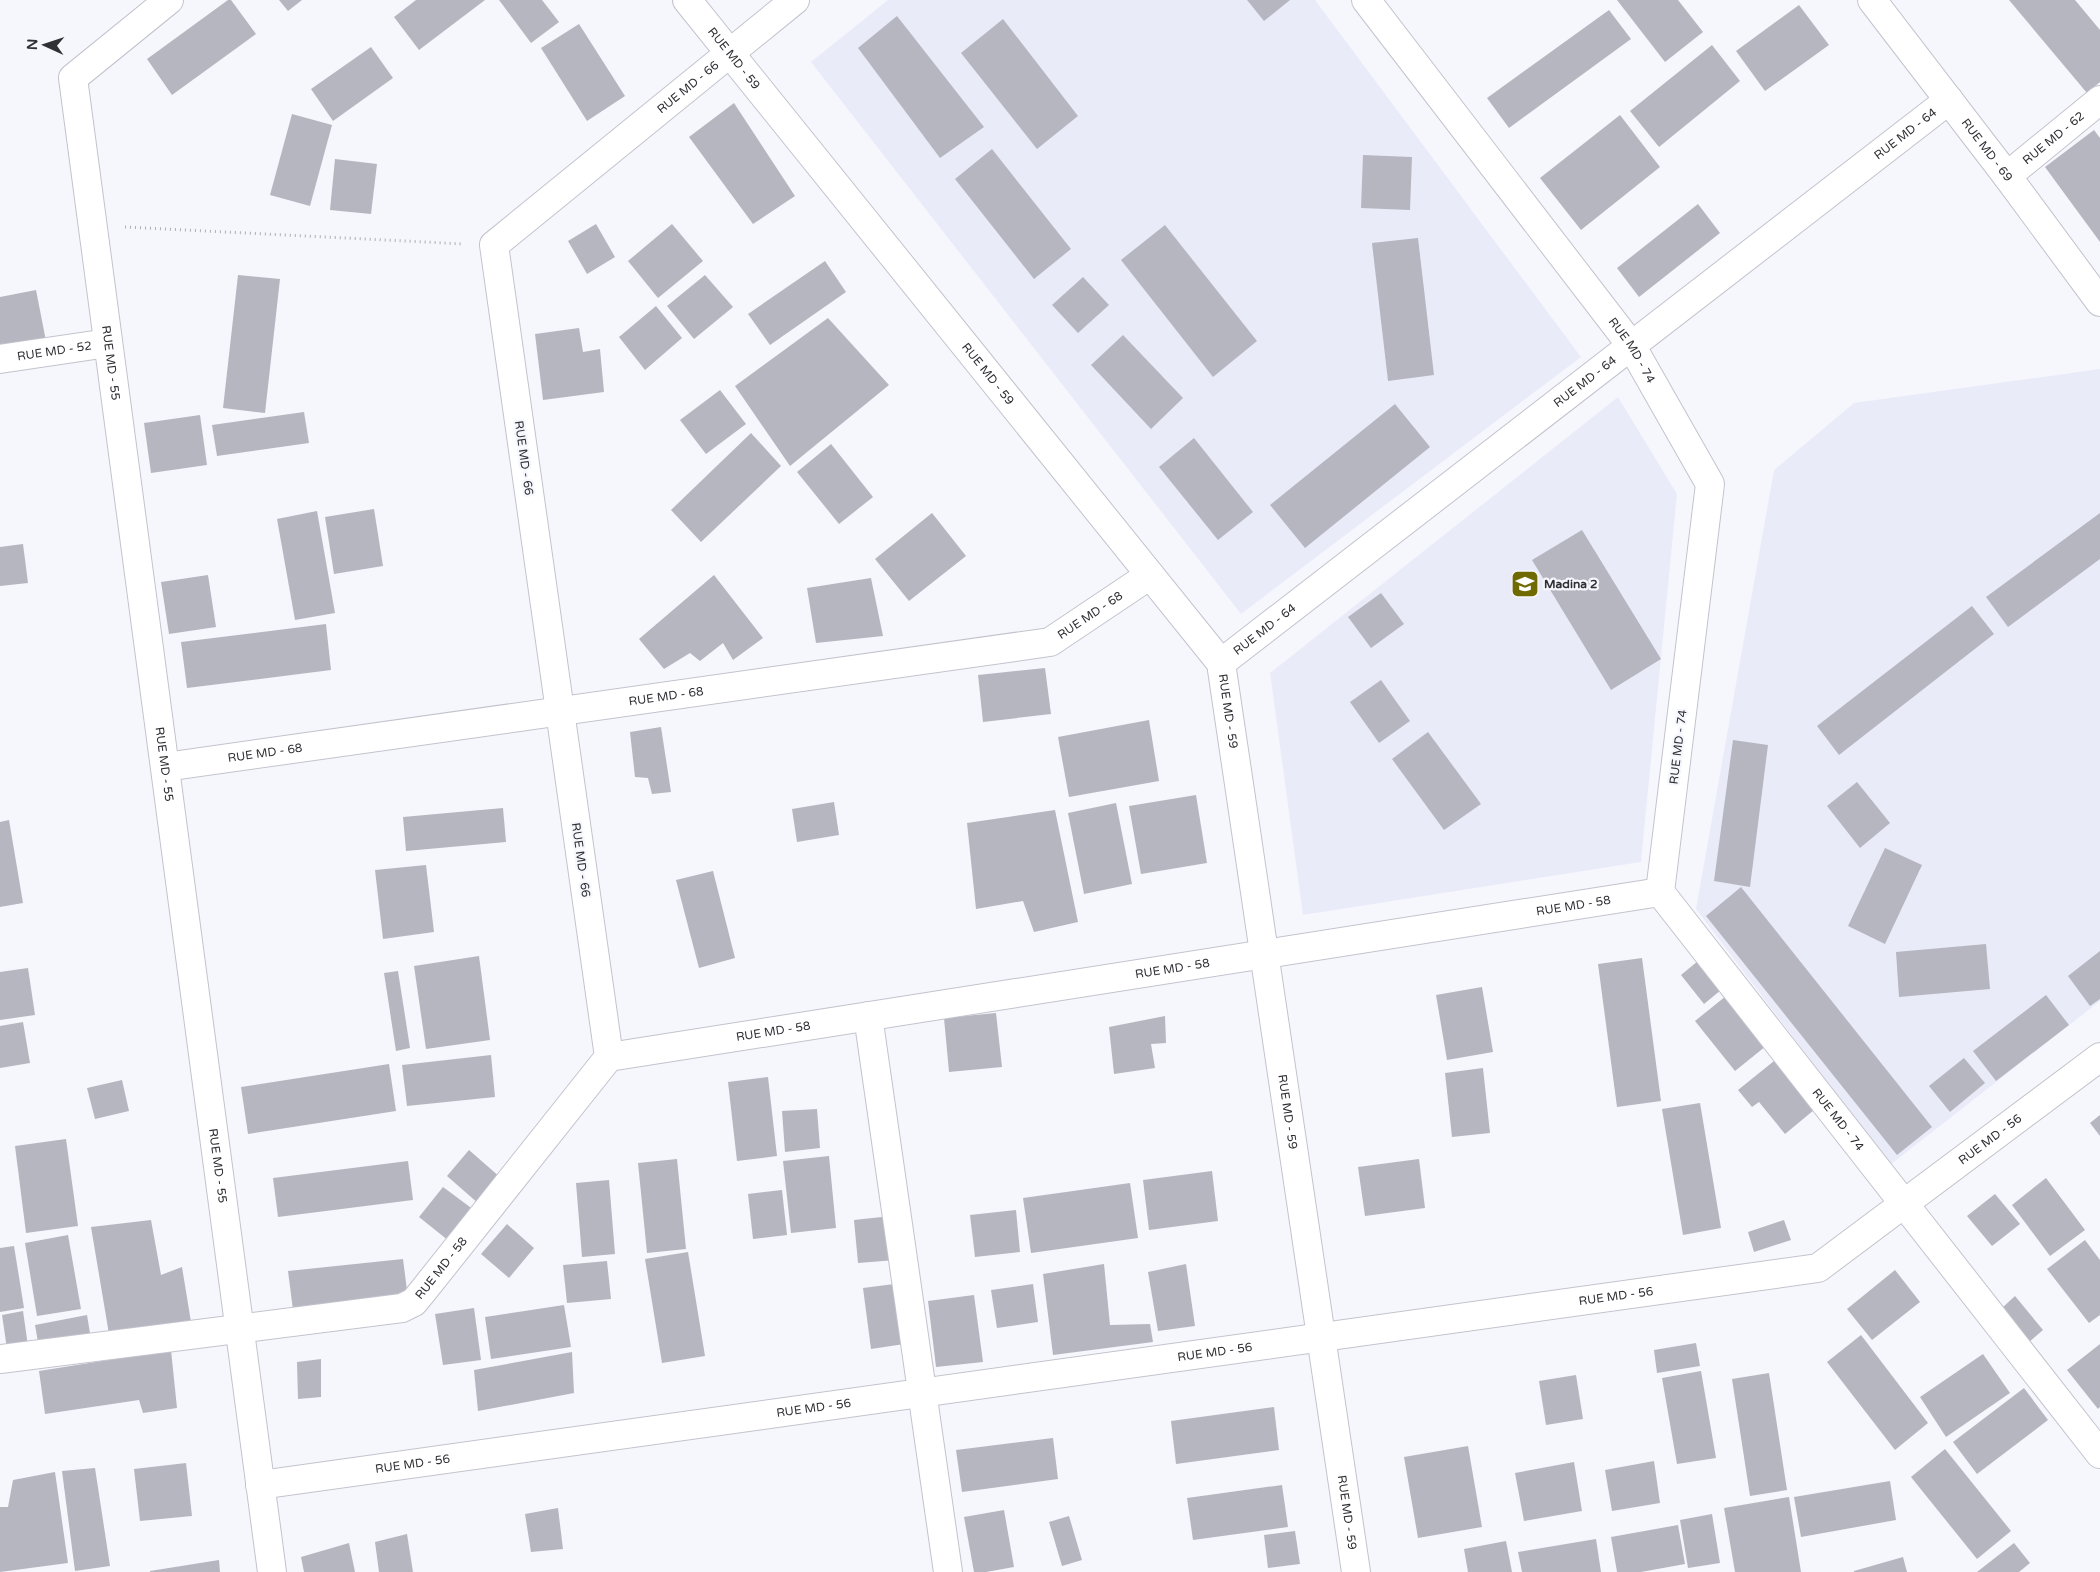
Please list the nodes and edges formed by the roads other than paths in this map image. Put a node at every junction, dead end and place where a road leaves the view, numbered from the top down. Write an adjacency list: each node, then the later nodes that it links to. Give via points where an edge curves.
1 (168, 0): 11 (street, RUE MD - 55, via 73,78)
2 (687, 0): 6 (street, RUE MD - 59)
3 (795, 0): 6 (street, RUE MD - 66)
4 (1366, 0): 12 (street, RUE MD - 74)
5 (1872, 0): 7 (street, RUE MD - 69)
6 (730, 53): 14 (street, RUE MD - 59); 16 (street, RUE MD - 66, via 494,245)
7 (1949, 100): 9 (street, RUE MD - 69); 12 (street, RUE MD - 64)
8 (2100, 100): 9 (street, RUE MD - 62)
9 (2007, 176): 10 (street, RUE MD - 69)
10 (2100, 302)
11 (108, 343): 13 (street, RUE MD - 52); 17 (street, RUE MD - 55)
12 (1631, 345): 15 (street, RUE MD - 64); 18 (street, RUE MD - 74, via 1710,484)
13 (0, 359)
14 (1150, 575): 15 (street, RUE MD - 59); 16 (street, RUE MD - 68, via 1050,642)
15 (1221, 663): 19 (street, RUE MD - 59)
16 (560, 711): 17 (street, RUE MD - 68); 21 (street, RUE MD - 66)
17 (165, 767): 24 (street, RUE MD - 55)
18 (1660, 892): 19 (street, RUE MD - 58); 23 (street, RUE MD - 74)
19 (1264, 954): 20 (street, RUE MD - 58); 25 (street, RUE MD - 59)
20 (868, 1016): 21 (street, RUE MD - 58); 27 (street)
21 (608, 1056): 24 (street, RUE MD - 58, via 414,1302 402,1308)
22 (2100, 1056): 23 (street, RUE MD - 56)
23 (1904, 1204): 25 (street, RUE MD - 56, via 1818,1268); 28 (street, RUE MD - 74)
24 (239, 1327): 26 (street, RUE MD - 58); 29 (street, RUE MD - 55)
25 (1322, 1338): 27 (street, RUE MD - 56); 32 (street, RUE MD - 59)
26 (0, 1359)
27 (921, 1393): 29 (street, RUE MD - 56); 31 (street)
28 (2100, 1454)
29 (260, 1485): 30 (street, RUE MD - 55)
30 (272, 1572)
31 (948, 1572)
32 (1356, 1572)

